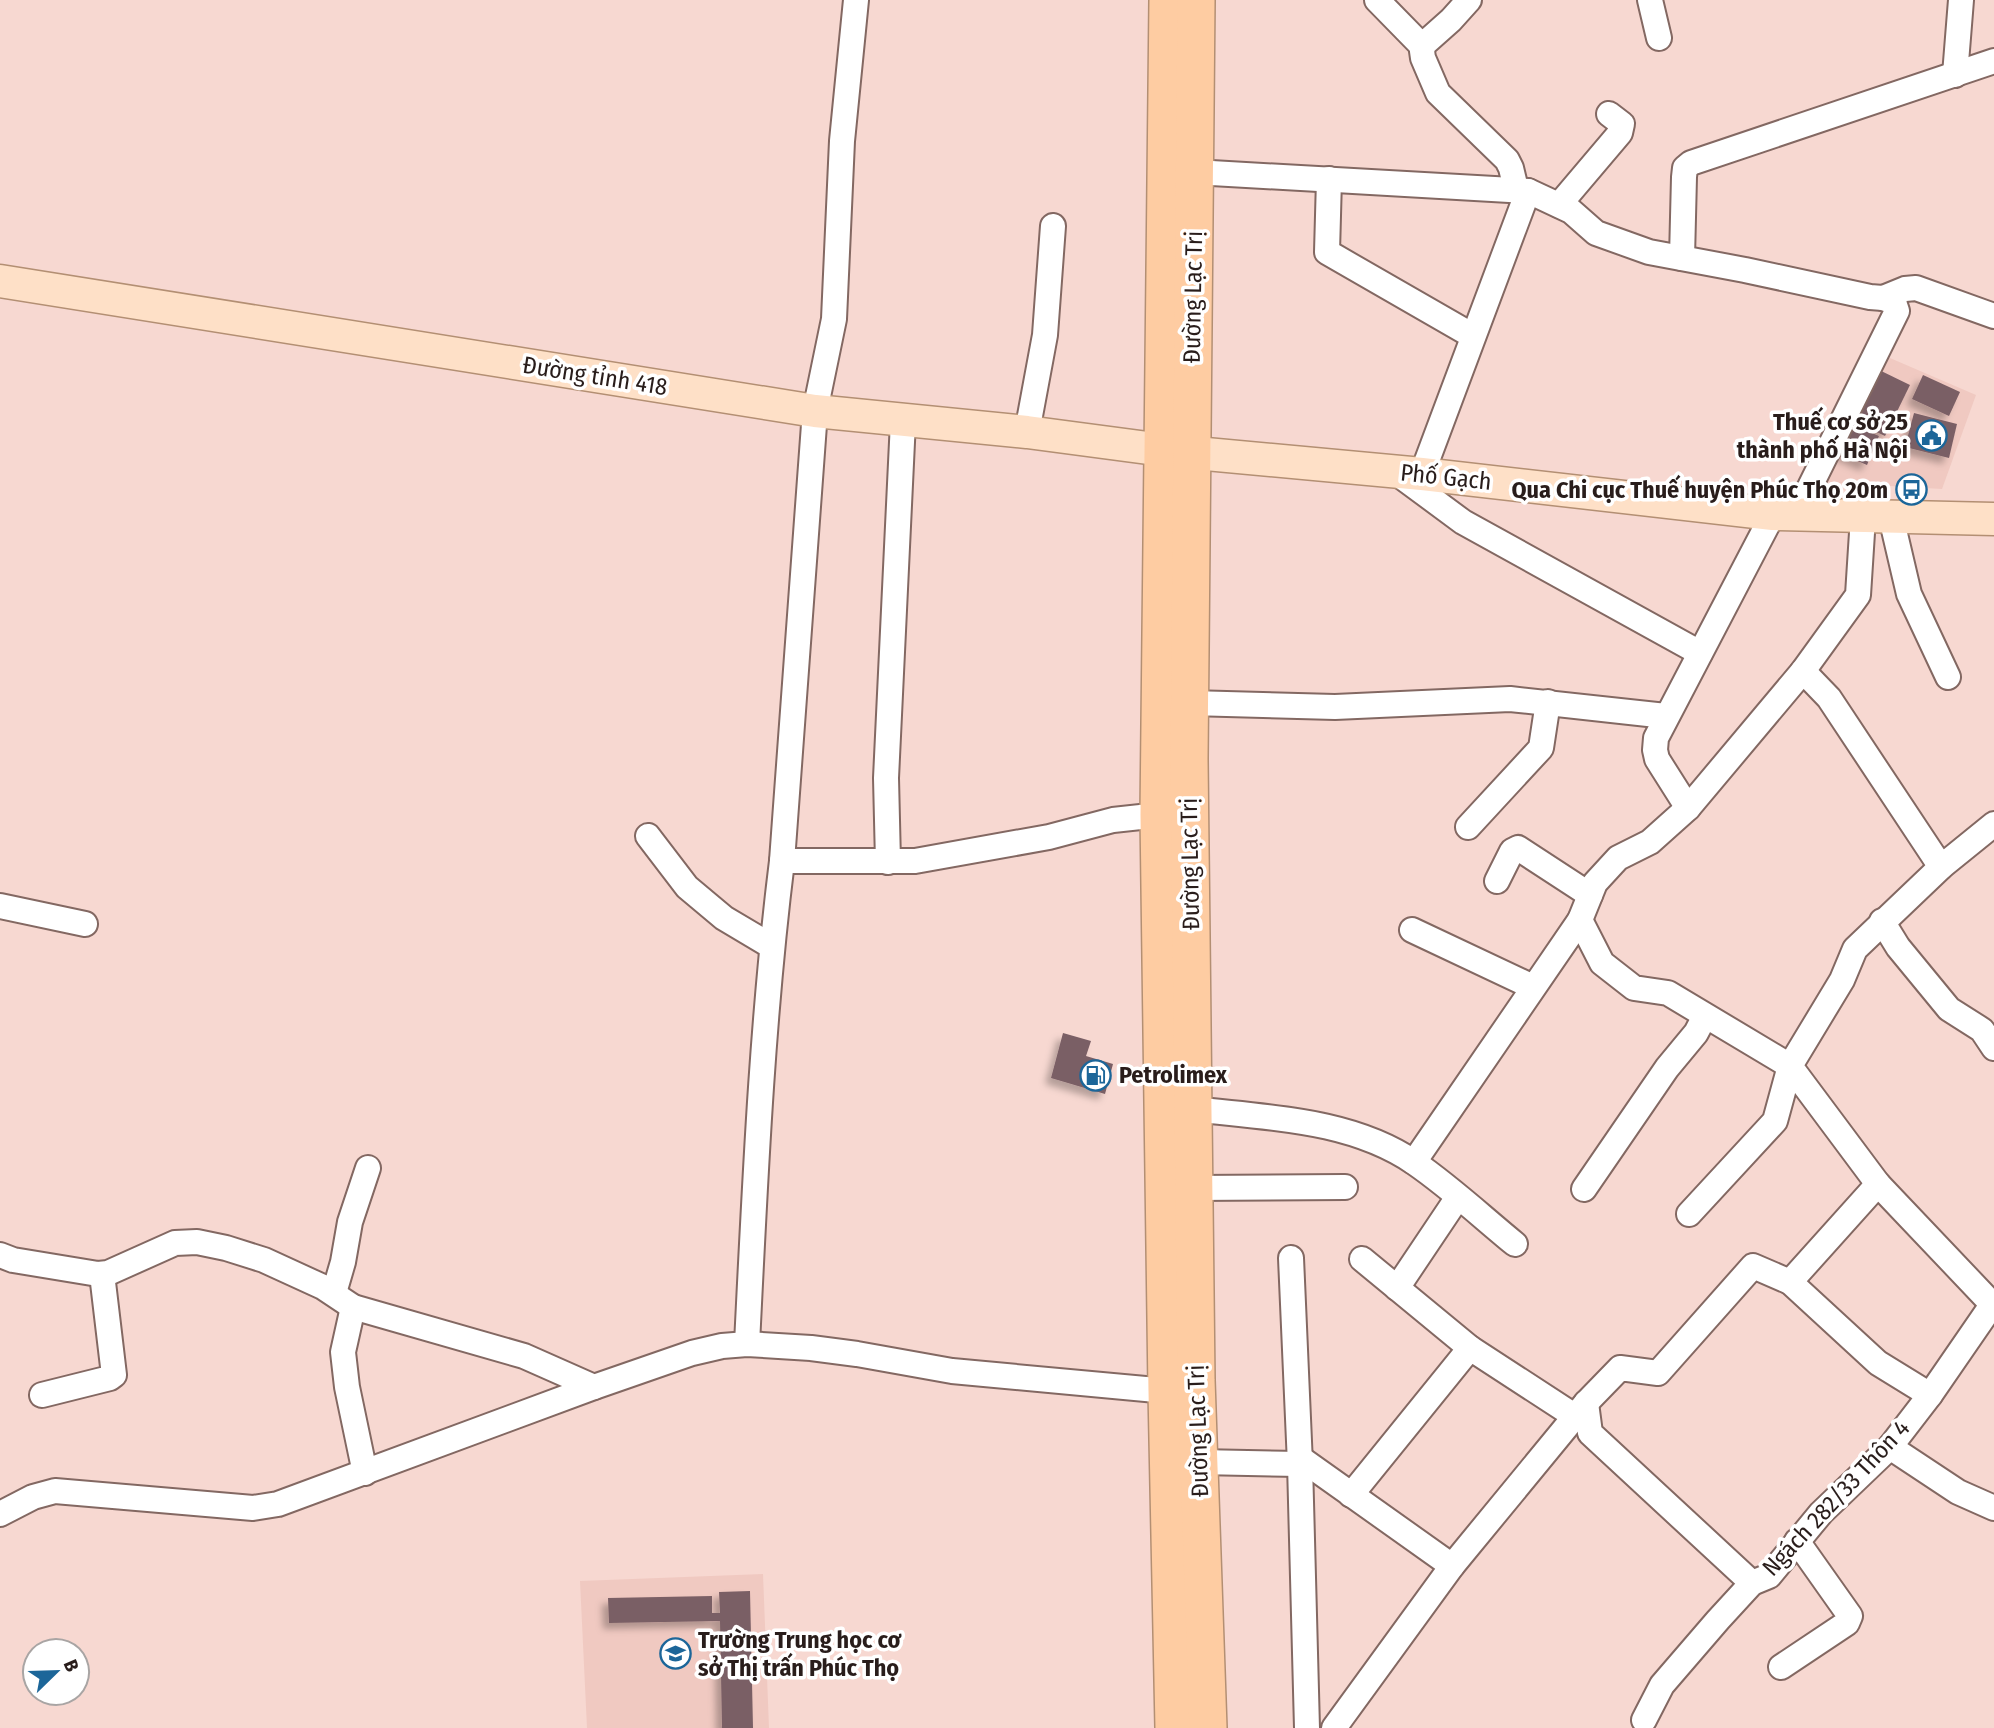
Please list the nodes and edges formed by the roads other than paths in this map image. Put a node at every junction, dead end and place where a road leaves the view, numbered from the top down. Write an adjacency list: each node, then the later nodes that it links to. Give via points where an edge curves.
1 (856, 0): 23 (street, via 842,141 834,319)
2 (1168, 0): 26 (highway, Đường Lạc Trị)
3 (1196, 0): 13 (highway, Đường Lạc Trị)
4 (1377, 0): 9 (street)
5 (1469, 0): 9 (street)
6 (1650, 0): 8 (street)
7 (1961, 0): 11 (street)
8 (1659, 38)
9 (1422, 46): 15 (street, via 1433,86 1507,160)
10 (1994, 61): 11 (street)
11 (1955, 75): 18 (street, via 1691,163 1684,177)
12 (1609, 114): 16 (street, via 1622,124 1620,133)
13 (1194, 172): 14 (street); 26 (highway, Đường Lạc Trị)
14 (1329, 179): 15 (street); 22 (street, via 1327,252)
15 (1522, 190): 16 (street); 22 (street)
16 (1559, 205): 18 (street, via 1596,233)
17 (1053, 226): 25 (street, via 1045,335)
18 (1682, 258): 20 (street)
19 (0, 281): 23 (main road, Đường tỉnh 418)
20 (1883, 298): 21 (street, via 1916,288); 28 (street, via 1894,302 1897,311)
21 (1994, 316)
22 (1473, 336): 27 (street)
23 (815, 411): 24 (main road, Đường tỉnh 418); 42 (street)
24 (903, 421): 25 (main road, Đường tỉnh 418); 43 (street, via 886,778)
25 (1027, 432): 26 (main road, Đường tỉnh 418)
26 (1177, 451): 27 (main road, Phố Gạch); 35 (highway, Đường Lạc Trị); 38 (highway, Đường Lạc Trị)
27 (1408, 473): 28 (main road, Phố Gạch); 31 (street, via 1463,522)
28 (1785, 515): 29 (main road, Phố Gạch); 31 (street)
29 (1877, 517): 30 (main road, Phố Gạch); 32 (street, via 1858,594); 33 (street)
30 (1994, 519)
31 (1700, 653): 36 (street)
32 (1803, 671): 37 (street); 44 (street, via 1829,698)
33 (1948, 677)
34 (1548, 702): 35 (street, via 1464,699 1335,707); 36 (street); 40 (street, via 1541,748)
35 (1190, 703): 57 (highway, Đường Lạc Trị)
36 (1666, 716): 37 (street, via 1656,738 1657,759)
37 (1688, 808): 46 (street, via 1650,842 1618,858)
38 (1159, 815): 43 (street, via 1113,820 915,861); 78 (highway, Đường Lạc Trị)
39 (1994, 824): 44 (street)
40 (1468, 827)
41 (648, 836): 52 (street, via 687,887 724,918)
42 (782, 861): 43 (street); 52 (street)
43 (888, 862)
44 (1941, 867): 49 (street)
45 (1497, 881): 46 (street, via 1512,850 1518,848)
46 (1590, 895): 48 (street)
47 (0, 906): 50 (street)
48 (1580, 920): 53 (street); 54 (street, via 1602,963 1634,988 1668,993)
49 (1882, 921): 55 (street, via 1949,1009 1982,1031); 56 (street, via 1855,949 1842,981)
50 (85, 924)
51 (1412, 930): 53 (street)
52 (771, 946): 75 (street)
53 (1533, 987): 58 (street)
54 (1704, 1016): 56 (street); 63 (street)
55 (1994, 1048)
56 (1790, 1066): 60 (street); 65 (street, via 1774,1121)
57 (1193, 1109): 58 (street, via 1341,1129); 62 (highway, Đường Lạc Trị)
58 (1414, 1162): 64 (street)
59 (368, 1168): 73 (street, via 350,1222 343,1262)
60 (1878, 1184): 71 (street); 74 (street)
61 (1345, 1187): 62 (street)
62 (1194, 1188): 83 (highway, Đường Lạc Trị)
63 (1584, 1189)
64 (1458, 1197): 66 (street); 72 (street)
65 (1689, 1214)
66 (1515, 1244)
67 (0, 1255): 70 (street)
68 (1291, 1258): 84 (street)
69 (1362, 1259): 72 (street)
70 (102, 1274): 73 (street, via 175,1243 197,1242 264,1260); 79 (street, via 114,1375)
71 (1790, 1282): 80 (street, via 1878,1363); 81 (street, via 1754,1266 1658,1373 1620,1368)
72 (1396, 1288): 76 (street)
73 (344, 1300): 77 (street, via 524,1356); 85 (street, via 347,1387)
74 (1993, 1303): 80 (street, Ngách 282/33 Thôn 4)
75 (747, 1344): 77 (street, via 692,1353); 78 (street, via 856,1353 952,1371)
76 (1469, 1348): 81 (street); 86 (street)
77 (594, 1387): 85 (street)
78 (1167, 1391): 94 (highway, Đường Lạc Trị)
79 (42, 1395)
80 (1930, 1395): 82 (street, Ngách 282/33 Thôn 4)
81 (1581, 1410): 90 (street); 91 (street, via 1590,1433)
82 (1891, 1447): 87 (street, via 1958,1493); 89 (street, Ngách 282/33 Thôn 4)
83 (1199, 1461): 84 (street); 95 (highway, Đường Lạc Trị)
84 (1300, 1461): 86 (street); 96 (street)
85 (365, 1474): 88 (street, via 253,1508 55,1491)
86 (1351, 1495): 90 (street)
87 (1994, 1508)
88 (0, 1514)
89 (1797, 1541): 91 (street, Ngách 282/33 Thôn 4, via 1769,1576); 92 (street, via 1850,1616 1847,1623)
90 (1452, 1566): 97 (street)
91 (1752, 1583): 93 (street, Ngách 282/33 Thôn 4, via 1661,1685)
92 (1781, 1667)
93 (1644, 1720)
94 (1174, 1728)
95 (1208, 1728)
96 (1307, 1728)
97 (1334, 1728)

